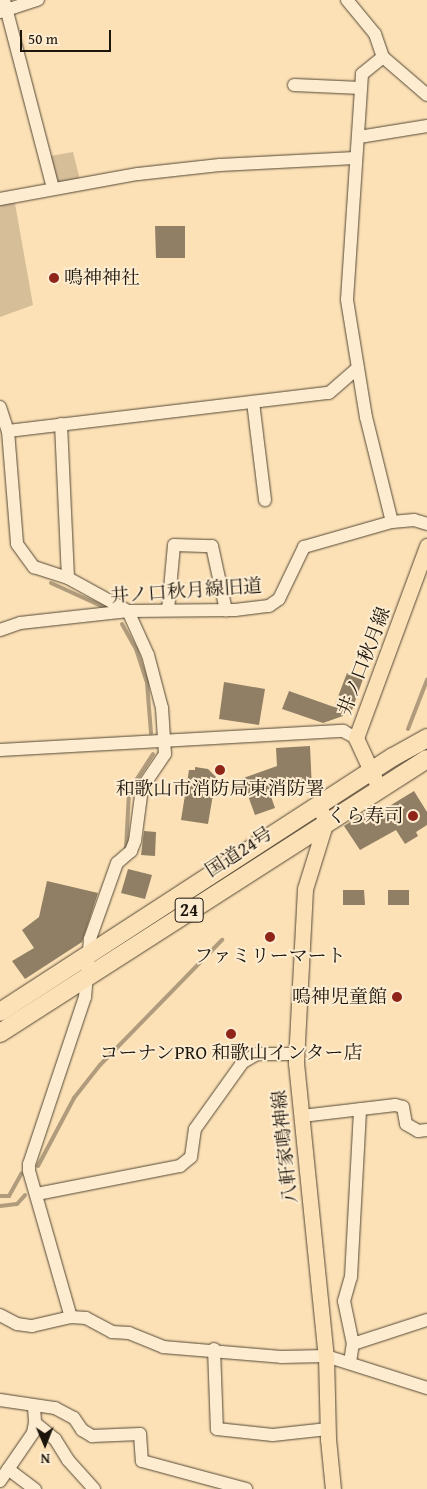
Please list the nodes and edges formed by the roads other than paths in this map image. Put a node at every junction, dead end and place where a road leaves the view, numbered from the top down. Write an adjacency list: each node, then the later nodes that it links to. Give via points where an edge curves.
1 (38, 0): 3 (street)
2 (348, 0): 4 (street, via 375,34)
3 (3, 8): 11 (street)
4 (383, 57): 6 (street, via 362,74); 7 (street)
5 (294, 85): 6 (street)
6 (361, 88): 9 (street)
7 (427, 96)
8 (427, 126): 9 (street)
9 (359, 137): 10 (street)
10 (355, 158): 11 (street, via 220,165); 13 (street, via 347,300)
11 (53, 188): 12 (street)
12 (0, 199)
13 (358, 368): 14 (street, via 329,393); 19 (street, via 366,417)
14 (252, 402): 16 (street); 18 (street)
15 (0, 407): 17 (street)
16 (62, 424): 17 (street); 22 (street)
17 (8, 431): 22 (street, via 17,544 34,567)
18 (265, 500)
19 (392, 522): 20 (street, 井ノ口秋月線旧道, via 414,520); 24 (street, 井ノ口秋月線旧道, via 304,547 279,599 269,606)
20 (427, 524)
21 (427, 546): 27 (main road, 井ノ口秋月線)
22 (68, 578): 25 (street)
23 (168, 610): 24 (street, 井ノ口秋月線旧道); 24 (street, via 174,545 212,546); 25 (street, 井ノ口秋月線旧道)
24 (226, 610)
25 (128, 612): 26 (street, 井ノ口秋月線旧道, via 20,623); 29 (street, via 156,680)
26 (0, 630)
27 (356, 738): 29 (street, via 343,731); 32 (main road, 井ノ口秋月線)
28 (427, 738): 32 (highway, 国道24号 / 24)
29 (164, 742): 30 (street); 35 (street, via 161,762 142,788 135,841 131,852 117,863 90,939)
30 (0, 750)
31 (427, 759): 33 (highway, 国道24号 / 24)
32 (370, 772): 33 (main road, 井ノ口秋月線); 34 (highway, 国道24号 / 24)
33 (379, 788): 34 (highway, 国道24号 / 24)
34 (322, 813): 35 (highway, 国道24号 / 24); 36 (highway, 国道24号 / 24); 39 (main road, 八軒家鳴神線, via 305,889)
35 (90, 952): 36 (street); 37 (highway, 国道24号 / 24)
36 (88, 975): 38 (highway, 国道24号 / 24); 43 (street, via 85,997 29,1164)
37 (0, 1012)
38 (0, 1033)
39 (296, 1054): 41 (main road, 八軒家鳴神線); 43 (street, via 257,1054 243,1062 195,1129 191,1157 180,1166)
40 (360, 1109): 41 (street); 42 (street, via 403,1107 406,1124 418,1131); 47 (street, via 351,1277 344,1301)
41 (302, 1116): 49 (main road, 八軒家鳴神線)
42 (427, 1130)
43 (37, 1194): 45 (street)
44 (0, 1315): 45 (street, via 17,1324 32,1326)
45 (71, 1317): 48 (street, via 86,1318 112,1332 129,1333 163,1347)
46 (427, 1320): 47 (street)
47 (353, 1344): 50 (street)
48 (214, 1349): 49 (street, via 281,1357); 55 (street, via 217,1429 274,1435)
49 (326, 1356): 50 (street); 55 (main road, 八軒家鳴神線)
50 (350, 1362): 51 (street)
51 (427, 1388)
52 (0, 1400): 53 (street)
53 (34, 1408): 54 (street); 60 (street, via 55,1408 74,1418 82,1430 92,1436 140,1434 142,1461)
54 (35, 1423): 56 (street, via 33,1433); 59 (street, via 55,1439 68,1460)
55 (328, 1429): 61 (main road, 八軒家鳴神線)
56 (8, 1469): 57 (street); 58 (street)
57 (0, 1481)
58 (35, 1489)
59 (94, 1489)
60 (246, 1489)
61 (333, 1489)

